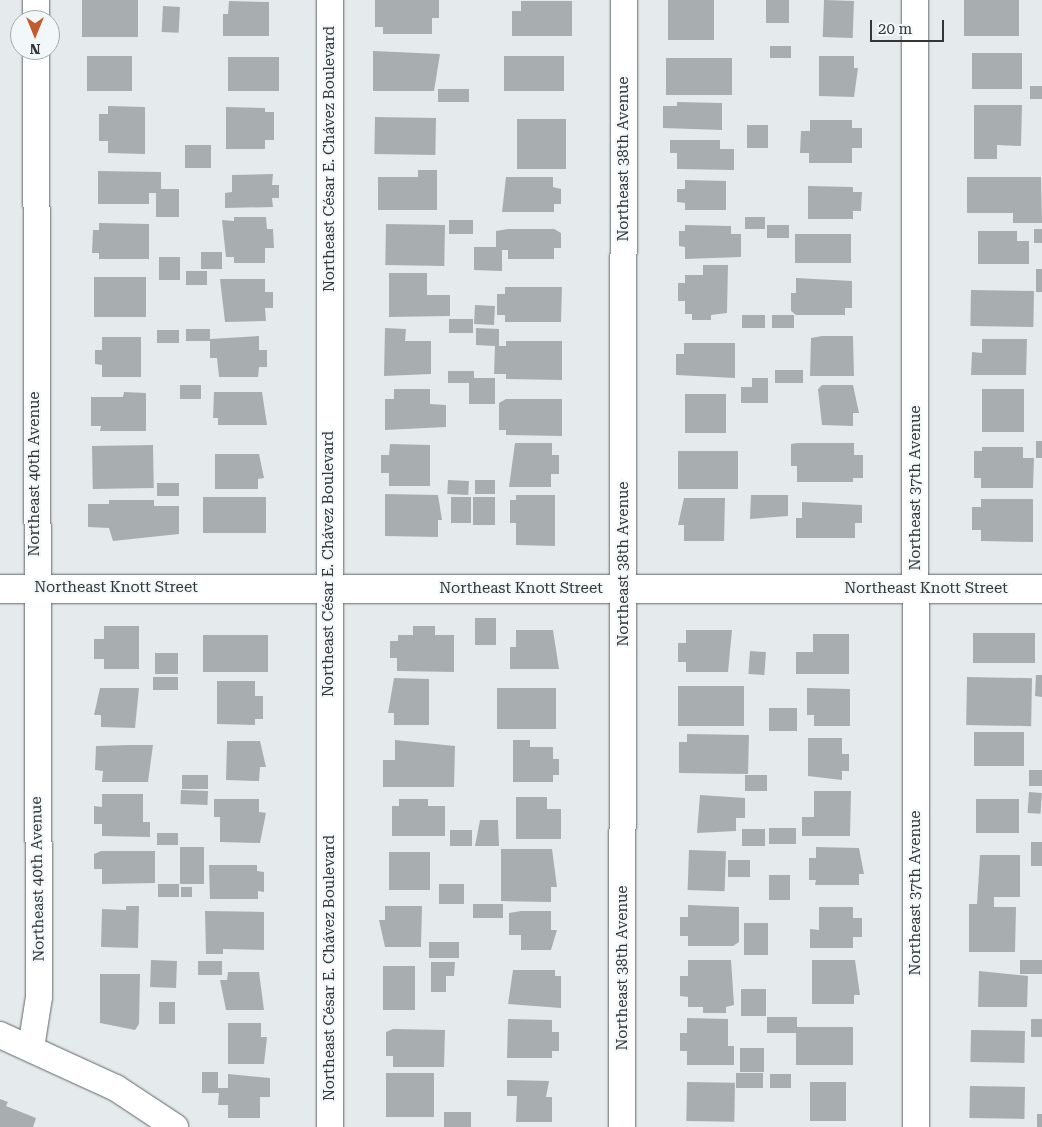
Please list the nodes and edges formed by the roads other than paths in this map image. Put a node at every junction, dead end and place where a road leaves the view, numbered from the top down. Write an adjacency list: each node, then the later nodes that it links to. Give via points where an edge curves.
1 (330, 0): 7 (street, Northeast César E. Chávez Boulevard)
2 (624, 0): 8 (street, Northeast 38th Avenue)
3 (915, 0): 9 (street, Northeast 37th Avenue)
4 (36, 60): 6 (street, Northeast 40th Avenue)
5 (0, 588): 6 (street, Northeast Knott Street)
6 (35, 588): 7 (street, Northeast Knott Street); 12 (street, Northeast 40th Avenue, via 39,998)
7 (329, 589): 8 (street, Northeast Knott Street); 14 (street, Northeast César E. Chávez Boulevard)
8 (624, 589): 9 (street, Northeast Knott Street); 15 (street, Northeast 38th Avenue)
9 (916, 589): 10 (street, Northeast Knott Street); 16 (street, Northeast 37th Avenue)
10 (1042, 589)
11 (0, 1035): 12 (street)
12 (31, 1048): 13 (street, via 116,1088)
13 (175, 1127)
14 (330, 1127)
15 (622, 1127)
16 (916, 1127)

